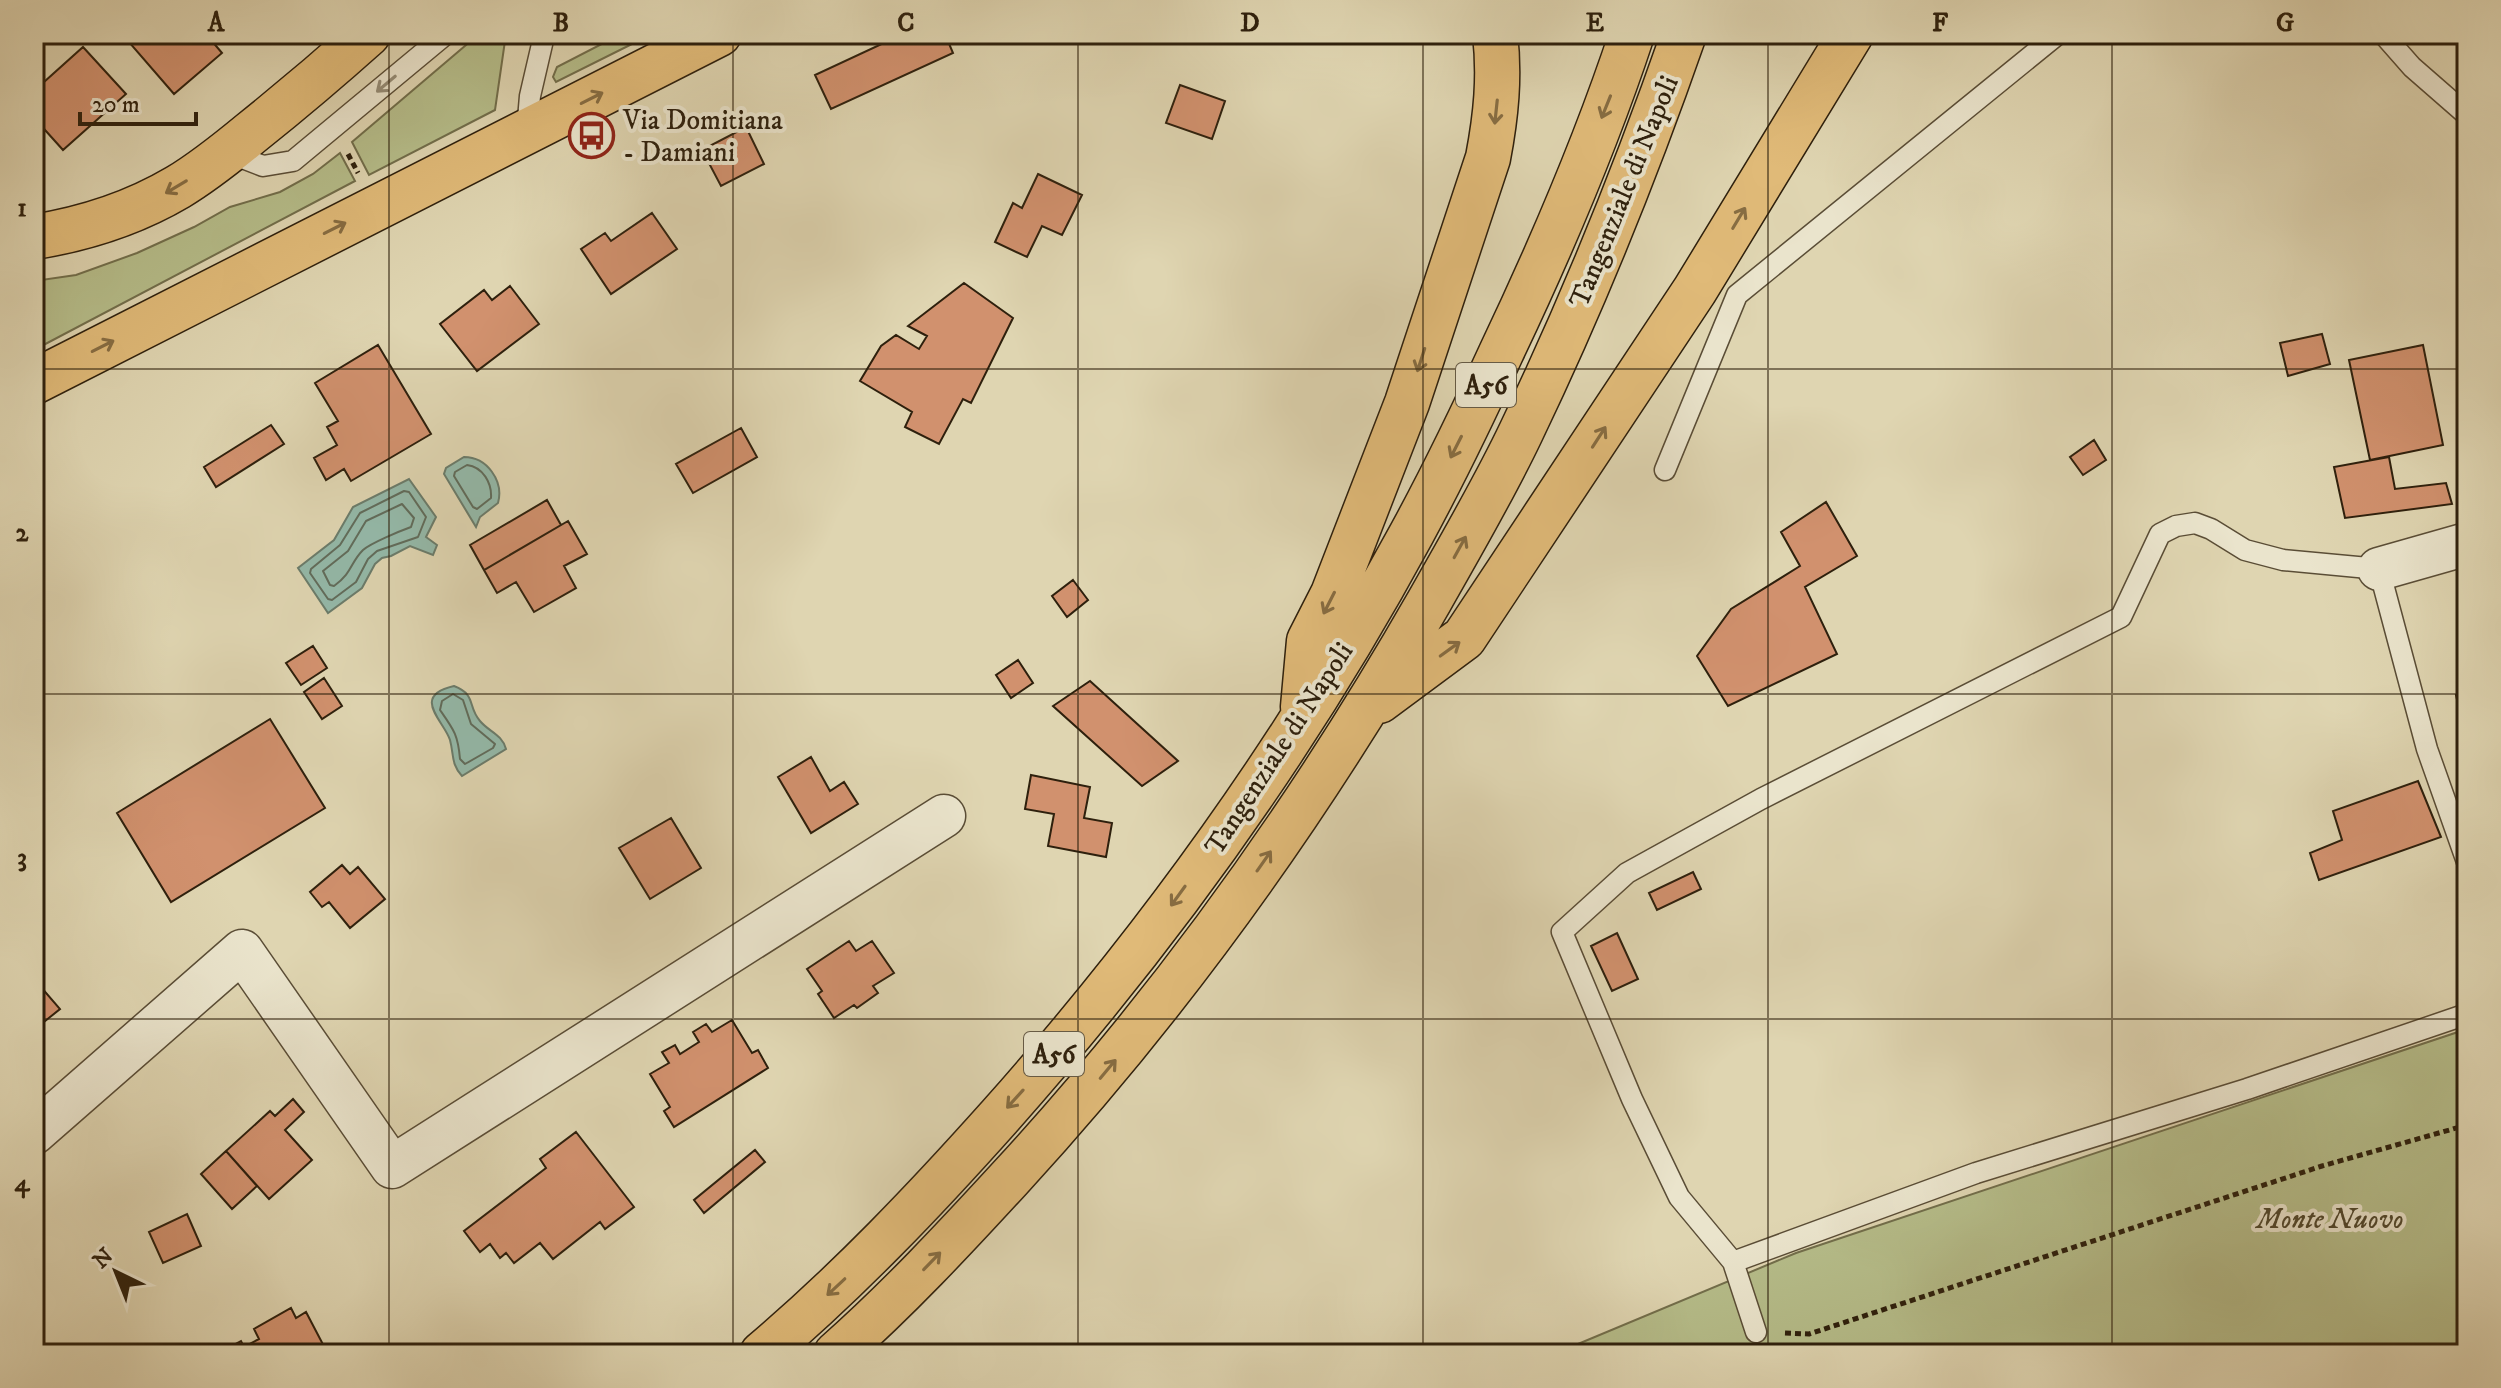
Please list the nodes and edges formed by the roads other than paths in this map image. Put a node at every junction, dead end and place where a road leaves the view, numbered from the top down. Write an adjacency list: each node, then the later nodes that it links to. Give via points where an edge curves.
1 (368, 34): 13 (main road)
2 (446, 34): 13 (lane, one-way to 13, via 293,161 263,166)
3 (719, 34): 12 (main road, one-way to 3)
4 (1495, 34): 20 (main road, one-way to 20, via 1496,120 1488,158 1402,417 1333,594 1309,641)
5 (1632, 34): 20 (main road, Tangenziale di Napoli / A56, one-way to 20, via 1533,287 1474,411 1412,534)
6 (1684, 34): 19 (main road, Tangenziale di Napoli / A56, one-way to 6, via 1519,436 1619,207)
7 (1851, 34): 19 (main road, one-way to 7, via 1464,638 1695,290)
8 (2058, 34): 16 (lane, via 1737,295)
9 (2383, 34): 11 (lane)
10 (545, 36): 12 (lane)
11 (2467, 115)
12 (527, 131): 15 (main road, one-way to 12)
13 (227, 152): 14 (main road, one-way to 14, via 178,187 130,211)
14 (34, 237)
15 (34, 382)
16 (1665, 470)
17 (2467, 544): 18 (street)
18 (2379, 569): 22 (lane, via 2427,749); 25 (lane, via 2283,560 2245,550 2195,523 2176,526 2160,534 2121,617 1761,799 1627,873 1562,932 1679,1197)
19 (1364, 712): 28 (main road, Tangenziale di Napoli / A56, one-way to 19, via 982,1209 1143,1027 1296,817)
20 (1302, 717): 27 (main road, Tangenziale di Napoli / A56, one-way to 27, via 1218,842 1062,1044 914,1210)
21 (944, 816): 24 (street, via 392,1167 242,951)
22 (2467, 862)
23 (2467, 1014): 25 (lane, via 1976,1173)
24 (34, 1133)
25 (1733, 1262): 26 (lane)
26 (1756, 1332)
27 (762, 1354)
28 (836, 1354)

